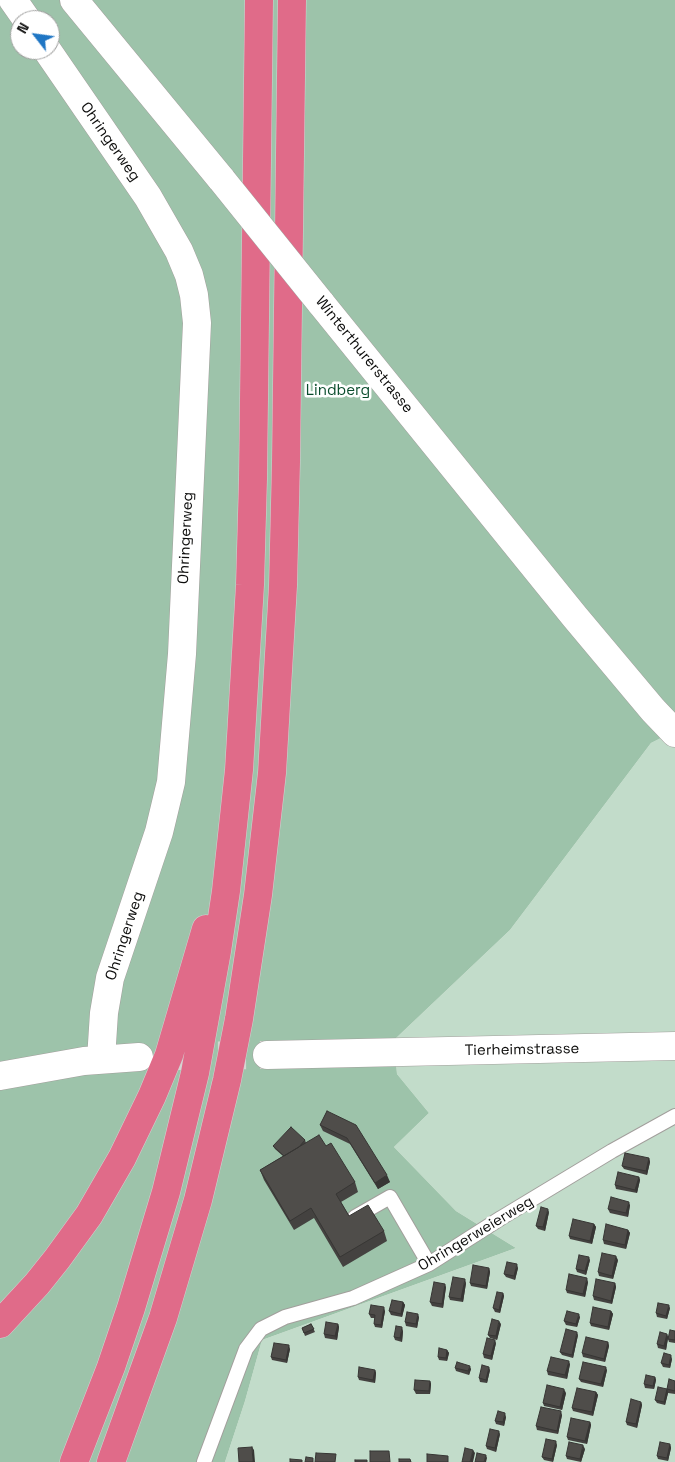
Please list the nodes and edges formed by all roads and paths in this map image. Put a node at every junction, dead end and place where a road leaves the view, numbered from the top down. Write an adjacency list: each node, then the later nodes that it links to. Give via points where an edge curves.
1 (74, 0): 5 (street, Winterthurerstrasse, bridge, via 575,617)
2 (259, 0): 6 (highway, via 250,585 244,710)
3 (292, 0): 17 (highway, via 283,586 272,773 263,861 239,1020 213,1142 166,1310)
4 (54, 60): 10 (street, Ohringerweg, via 148,197 179,250 194,295 197,323 182,654 171,782 162,823 110,978)
5 (675, 733)
6 (231, 846): 15 (highway, via 169,1055 138,1126 89,1215 42,1278); 16 (highway, via 208,1005 176,1153 131,1308)
7 (675, 1046): 8 (street, Tierheimstrasse)
8 (267, 1055)
9 (139, 1057): 10 (street)
10 (101, 1059): 11 (street)
11 (0, 1076)
12 (675, 1116): 14 (lane, Ohringerweierweg, via 501,1218)
13 (355, 1217): 14 (lane, via 390,1196)
14 (430, 1264): 18 (lane, Ohringerweierweg, via 353,1298 285,1317 261,1330 246,1349)
15 (0, 1324)
16 (74, 1462)
17 (111, 1462)
18 (204, 1462)

